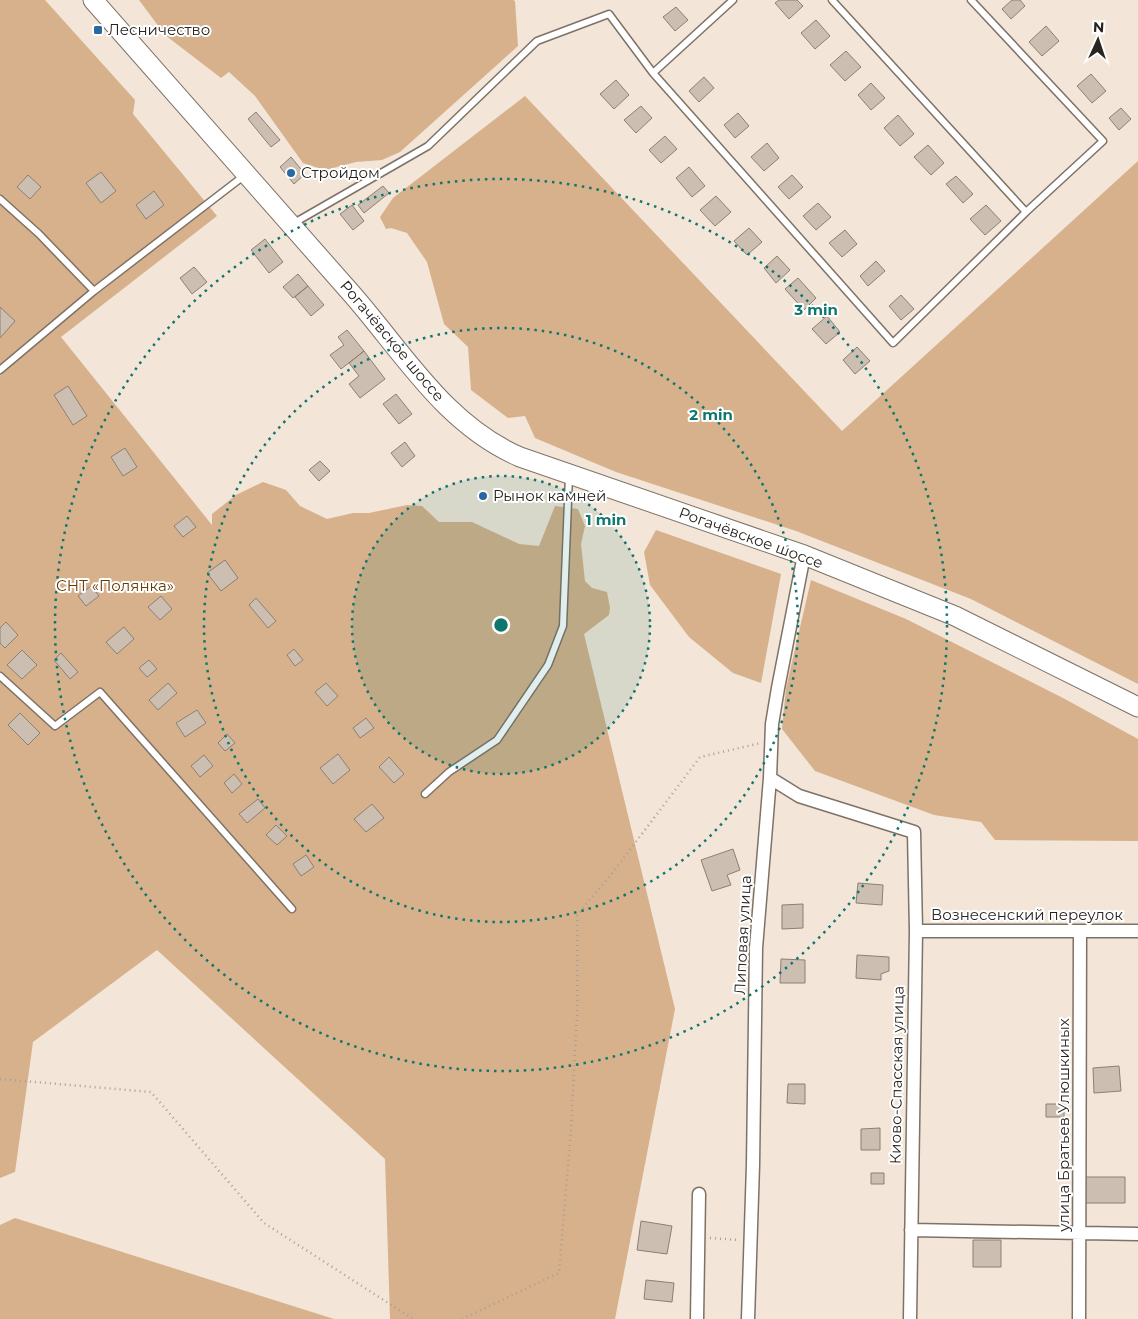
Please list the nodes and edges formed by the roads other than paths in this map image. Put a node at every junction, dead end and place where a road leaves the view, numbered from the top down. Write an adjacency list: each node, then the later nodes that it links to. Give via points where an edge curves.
1 (94, 0): 6 (main road, Рогачёвское шоссе)
2 (732, 0): 5 (lane)
3 (832, 0): 8 (lane)
4 (970, 0): 8 (lane, via 1103,141)
5 (653, 74): 8 (lane, via 893,343); 9 (lane, via 610,14 536,42 428,146)
6 (246, 174): 9 (main road, Рогачёвское шоссе); 10 (lane)
7 (0, 199): 10 (lane)
8 (1026, 212)
9 (290, 225): 12 (main road, Рогачёвское шоссе, via 353,295 414,371 463,420 488,441 508,452)
10 (94, 291): 11 (lane)
11 (0, 370)
12 (569, 475): 13 (main road, Рогачёвское шоссе); 17 (lane, via 563,626 548,665 498,740 449,772)
13 (804, 556): 15 (main road, Рогачёвское шоссе, via 955,616); 16 (street, Липовая улица, via 778,688)
14 (0, 676): 18 (lane, via 55,726 100,692)
15 (1138, 707)
16 (770, 778): 19 (street, Киово-Спасская улица, via 799,796 914,832); 27 (street, Липовая улица, via 756,948)
17 (425, 794)
18 (292, 909)
19 (916, 931): 20 (street, Вознесенский переулок); 23 (street, Киово-Спасская улица)
20 (1080, 931): 21 (street, Вознесенский переулок); 24 (street, улица Братьев Улюшкиных)
21 (1138, 931)
22 (699, 1194): 26 (street)
23 (911, 1230): 24 (street); 28 (street, Киово-Спасская улица)
24 (1080, 1232): 25 (street); 29 (street, улица Братьев Улюшкиных)
25 (1138, 1234)
26 (697, 1319)
27 (748, 1319)
28 (910, 1319)
29 (1079, 1319)

